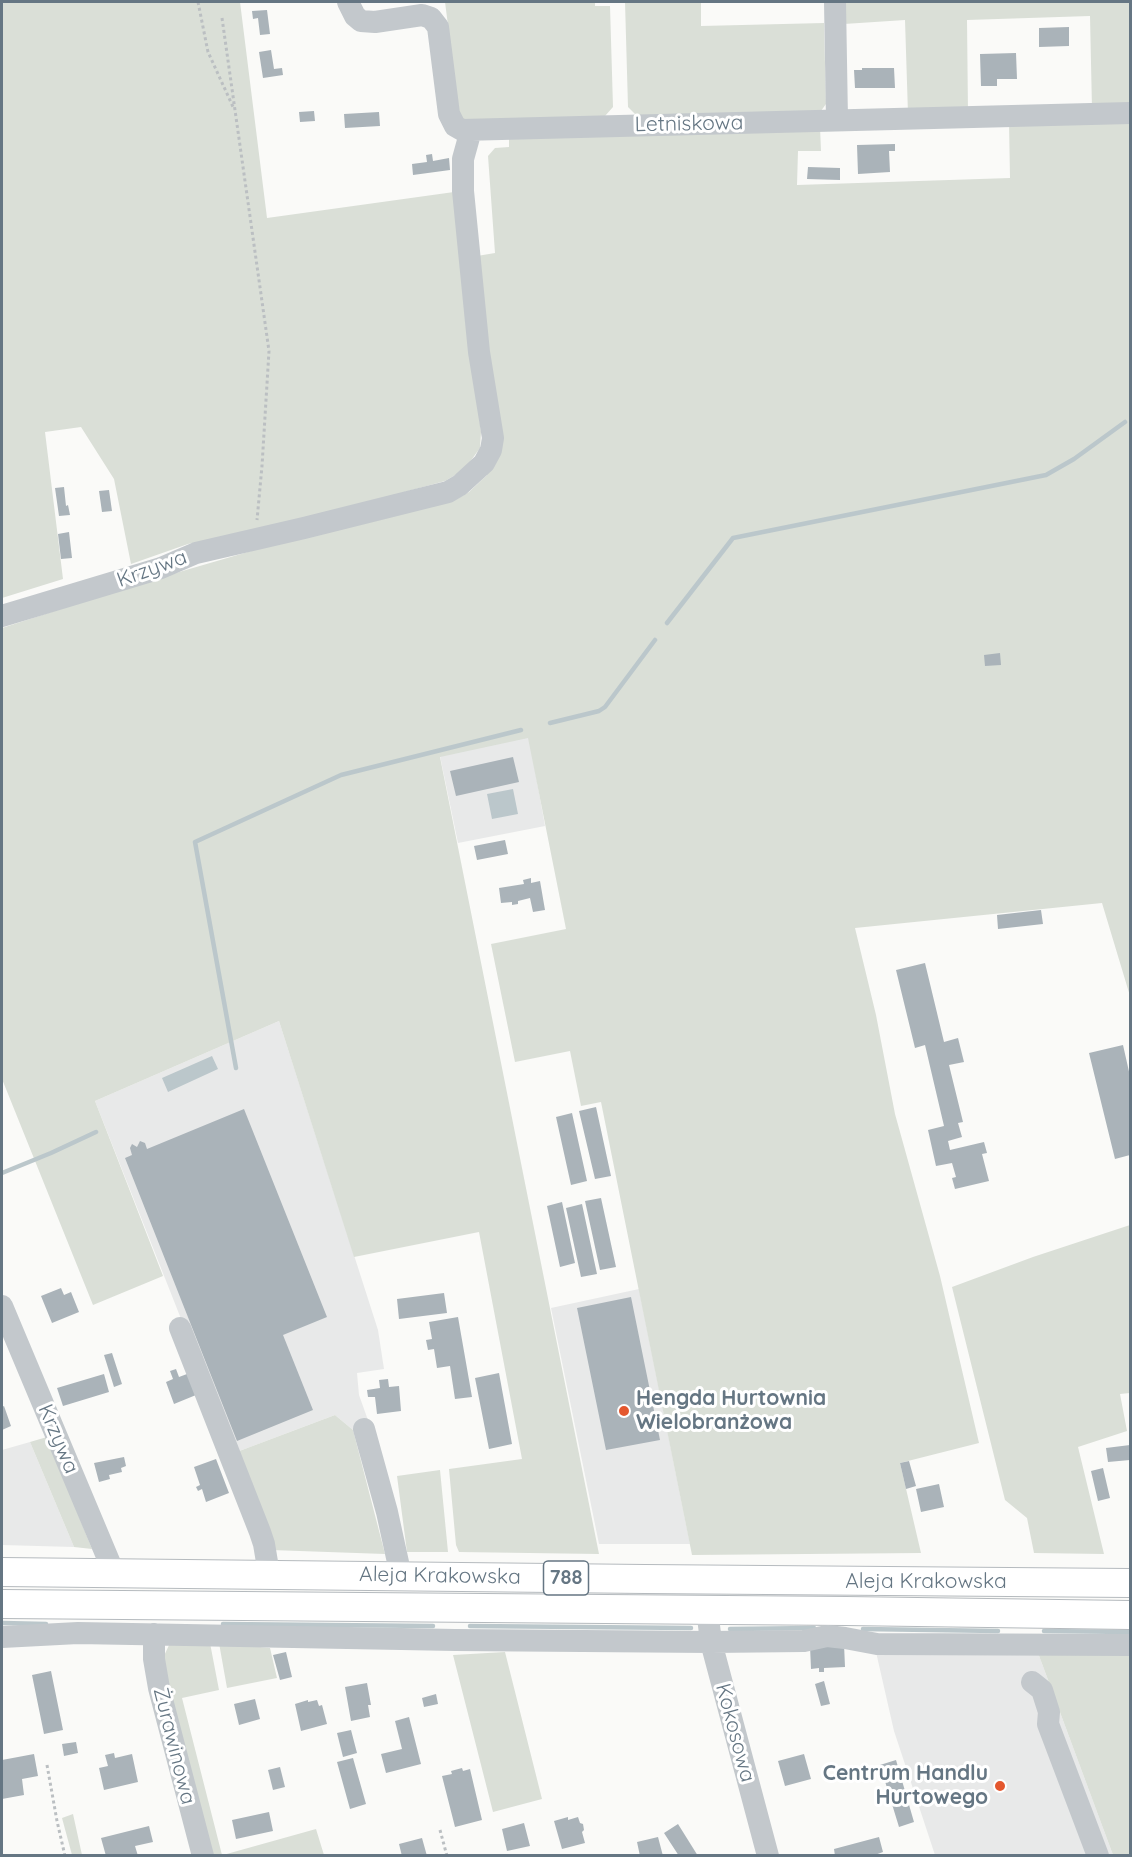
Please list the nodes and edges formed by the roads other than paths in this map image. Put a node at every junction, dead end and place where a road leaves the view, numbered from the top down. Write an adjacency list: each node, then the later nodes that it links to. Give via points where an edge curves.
1 (348, 2): 5 (street, via 361,21 423,15 431,18 438,27 449,114 455,126)
2 (835, 2): 4 (street)
3 (1131, 113): 4 (street, Letniskowa)
4 (837, 120): 5 (street, Letniskowa)
5 (471, 130): 6 (street, Krzywa, via 463,159 463,191 493,438 484,463 448,492 196,553 161,568)
6 (2, 616)
7 (2, 1306): 11 (street, Krzywa)
8 (180, 1328): 12 (street, via 260,1532)
9 (364, 1429): 13 (street)
10 (2, 1572): 11 (main road, Aleja Krakowska / 788)
11 (114, 1573): 12 (main road, Aleja Krakowska / 788)
12 (269, 1574): 13 (main road, Aleja Krakowska / 788)
13 (401, 1576): 14 (main road, Aleja Krakowska / 788)
14 (1131, 1583)
15 (2, 1604): 16 (main road, Aleja Krakowska / 788)
16 (454, 1608): 17 (main road, Aleja Krakowska / 788); 22 (street)
17 (707, 1610): 19 (main road, Aleja Krakowska / 788); 23 (street, Kokosowa)
18 (1131, 1615): 19 (main road, Aleja Krakowska / 788)
19 (846, 1624): 23 (street, via 827,1636 804,1641); 24 (street, via 877,1644)
20 (154, 1634): 21 (street); 22 (street); 26 (street, Żurawinowa, via 159,1688)
21 (2, 1637)
22 (455, 1640): 23 (street)
23 (711, 1642): 27 (street, Kokosowa)
24 (1023, 1645): 25 (street); 28 (street, via 1032,1682 1030,1694 1040,1717 1048,1724)
25 (1131, 1645)
26 (203, 1856)
27 (768, 1856)
28 (1098, 1856)

